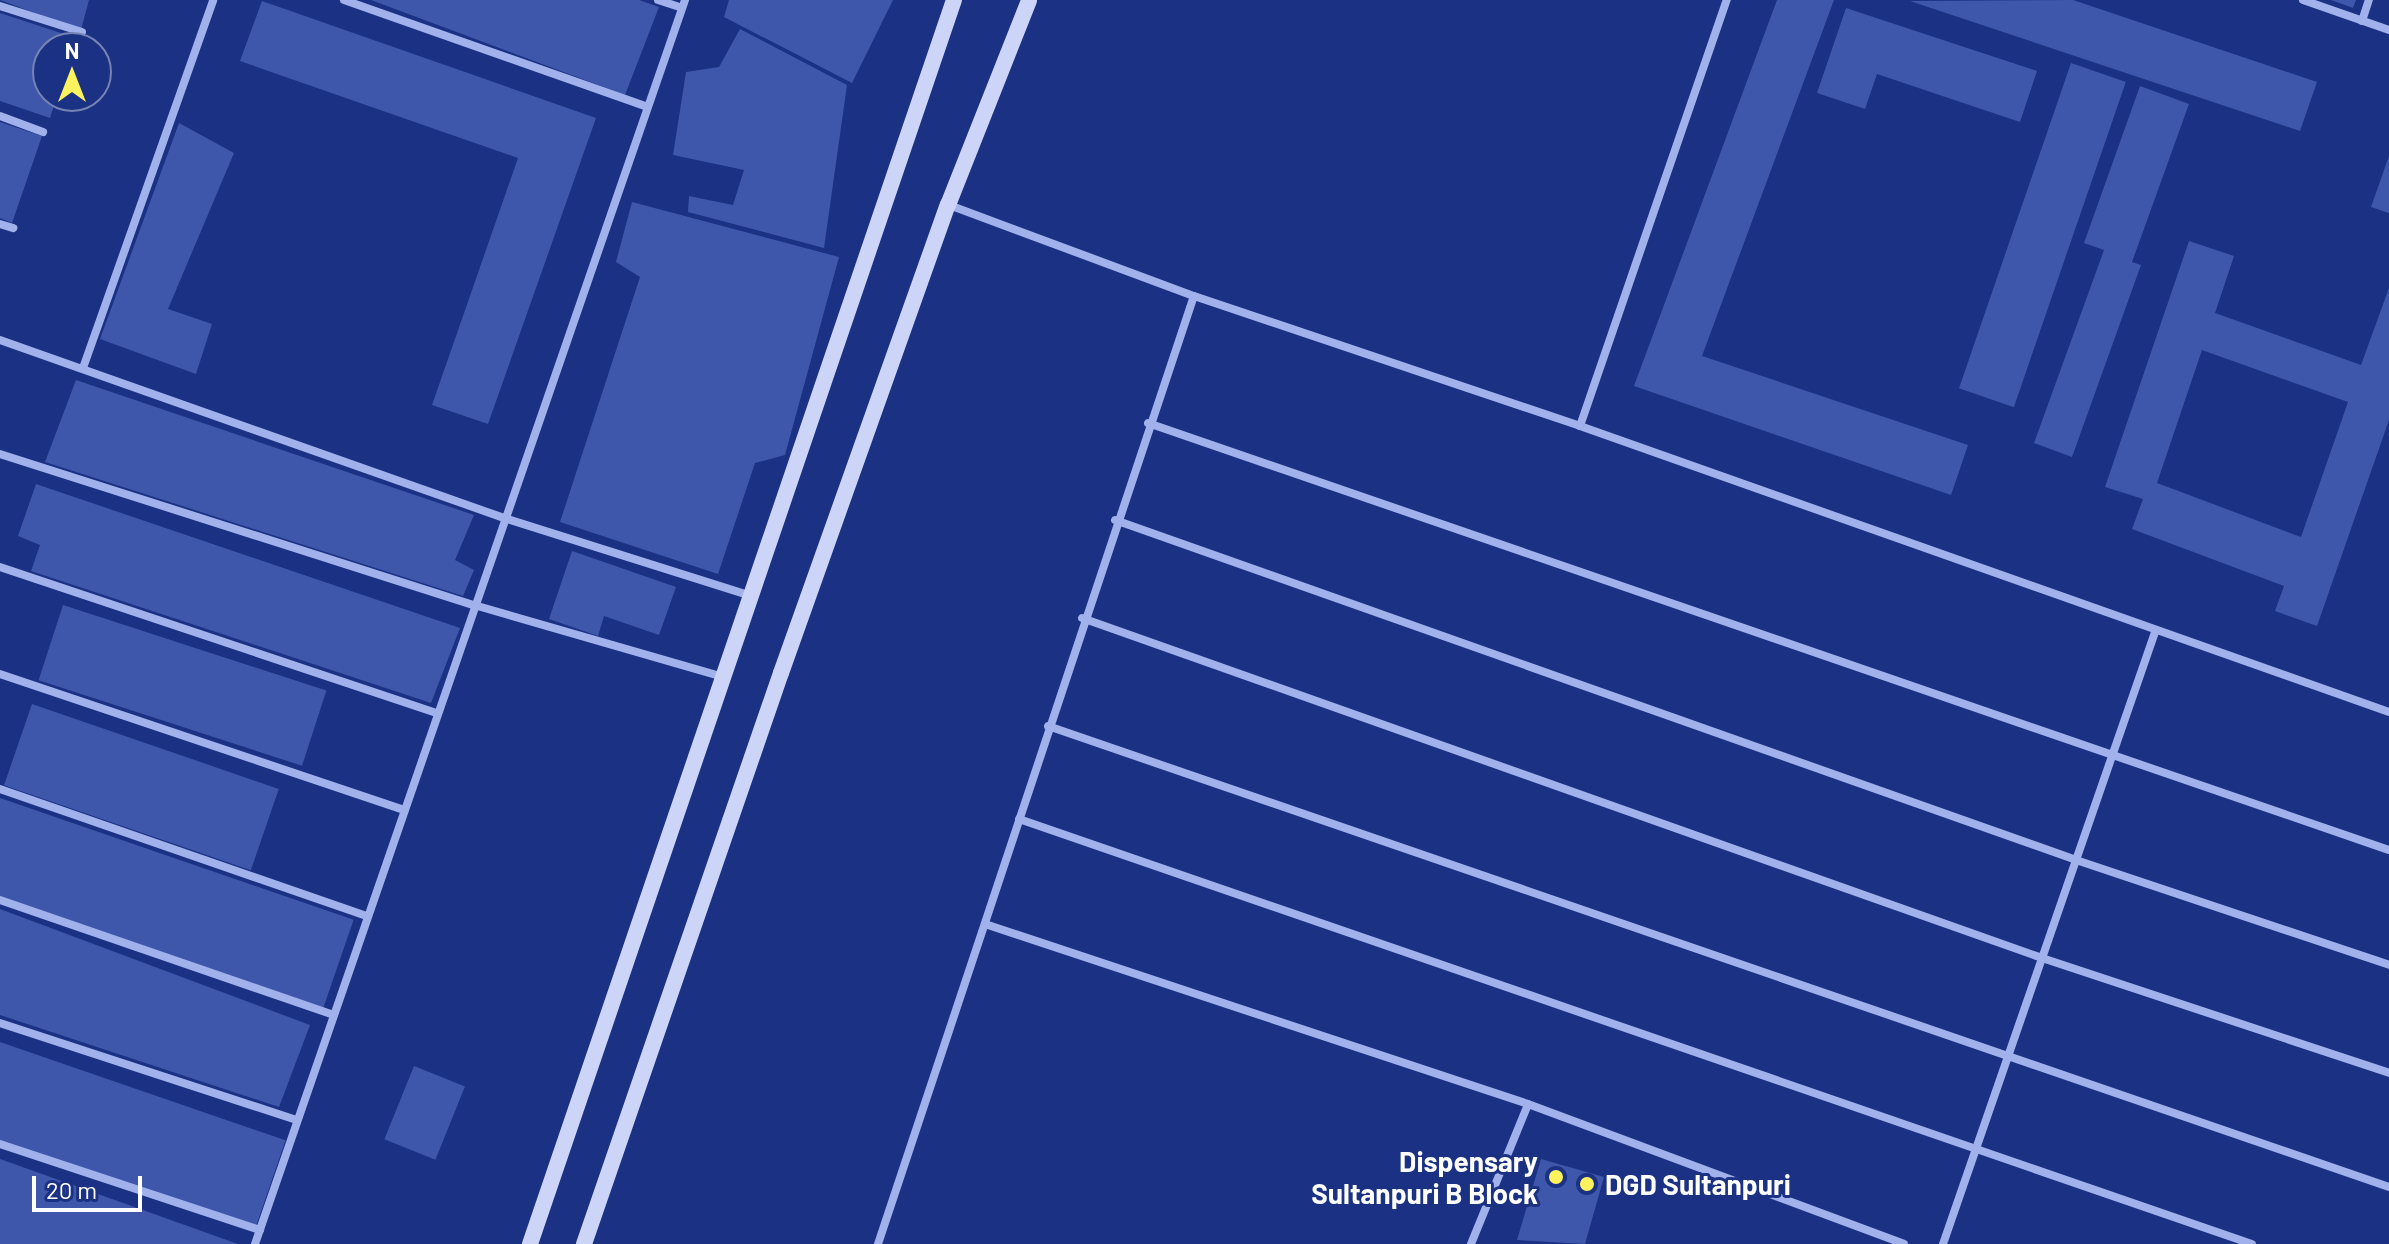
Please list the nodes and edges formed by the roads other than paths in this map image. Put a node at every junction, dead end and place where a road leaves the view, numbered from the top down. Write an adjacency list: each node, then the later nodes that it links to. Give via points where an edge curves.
1 (213, 0): 22 (street)
2 (344, 0): 14 (street)
3 (658, 0): 9 (street)
4 (954, 0): 29 (street)
5 (1029, 0): 17 (street)
6 (1727, 0): 24 (street)
7 (2303, 0): 11 (street)
8 (2369, 0): 11 (street)
9 (684, 4): 14 (street)
10 (0, 6): 13 (street)
11 (2362, 21): 12 (street)
12 (2389, 30)
13 (82, 32)
14 (647, 107): 26 (street)
15 (0, 116): 16 (street)
16 (43, 132)
17 (948, 205): 20 (street); 61 (street)
18 (0, 224): 19 (street)
19 (13, 228)
20 (1194, 296): 23 (street); 24 (street)
21 (0, 340): 22 (street)
22 (83, 368): 26 (street)
23 (1148, 423): 27 (street); 38 (street)
24 (1580, 426): 32 (street)
25 (0, 454): 30 (street)
26 (504, 518): 29 (street); 30 (street)
27 (1115, 520): 31 (street); 43 (street)
28 (0, 567): 36 (street)
29 (752, 596): 34 (street)
30 (474, 605): 34 (street); 36 (street)
31 (1082, 618): 37 (street); 47 (street)
32 (2155, 632): 35 (street); 38 (street)
33 (0, 674): 40 (street)
34 (724, 677): 60 (street)
35 (2389, 712)
36 (437, 713): 40 (street)
37 (1048, 726): 41 (street); 51 (street)
38 (2111, 758): 42 (street); 43 (street)
39 (0, 789): 45 (street)
40 (404, 810): 45 (street)
41 (1019, 819): 46 (street); 56 (street)
42 (2389, 850)
43 (2076, 860): 47 (street); 48 (street)
44 (0, 900): 49 (street)
45 (367, 916): 49 (street)
46 (985, 924): 53 (street); 62 (street)
47 (2042, 958): 51 (street); 52 (street)
48 (2389, 965)
49 (334, 1015): 54 (street)
50 (0, 1023): 54 (street)
51 (2008, 1056): 56 (street); 57 (street)
52 (2389, 1073)
53 (1528, 1104): 63 (street); 64 (street)
54 (297, 1120): 58 (street)
55 (0, 1144): 58 (street)
56 (1976, 1149): 65 (street); 66 (street)
57 (2389, 1187)
58 (260, 1230): 59 (street)
59 (255, 1244)
60 (530, 1244)
61 (584, 1244)
62 (878, 1244)
63 (1471, 1244)
64 (1904, 1244)
65 (1943, 1244)
66 (2252, 1244)

